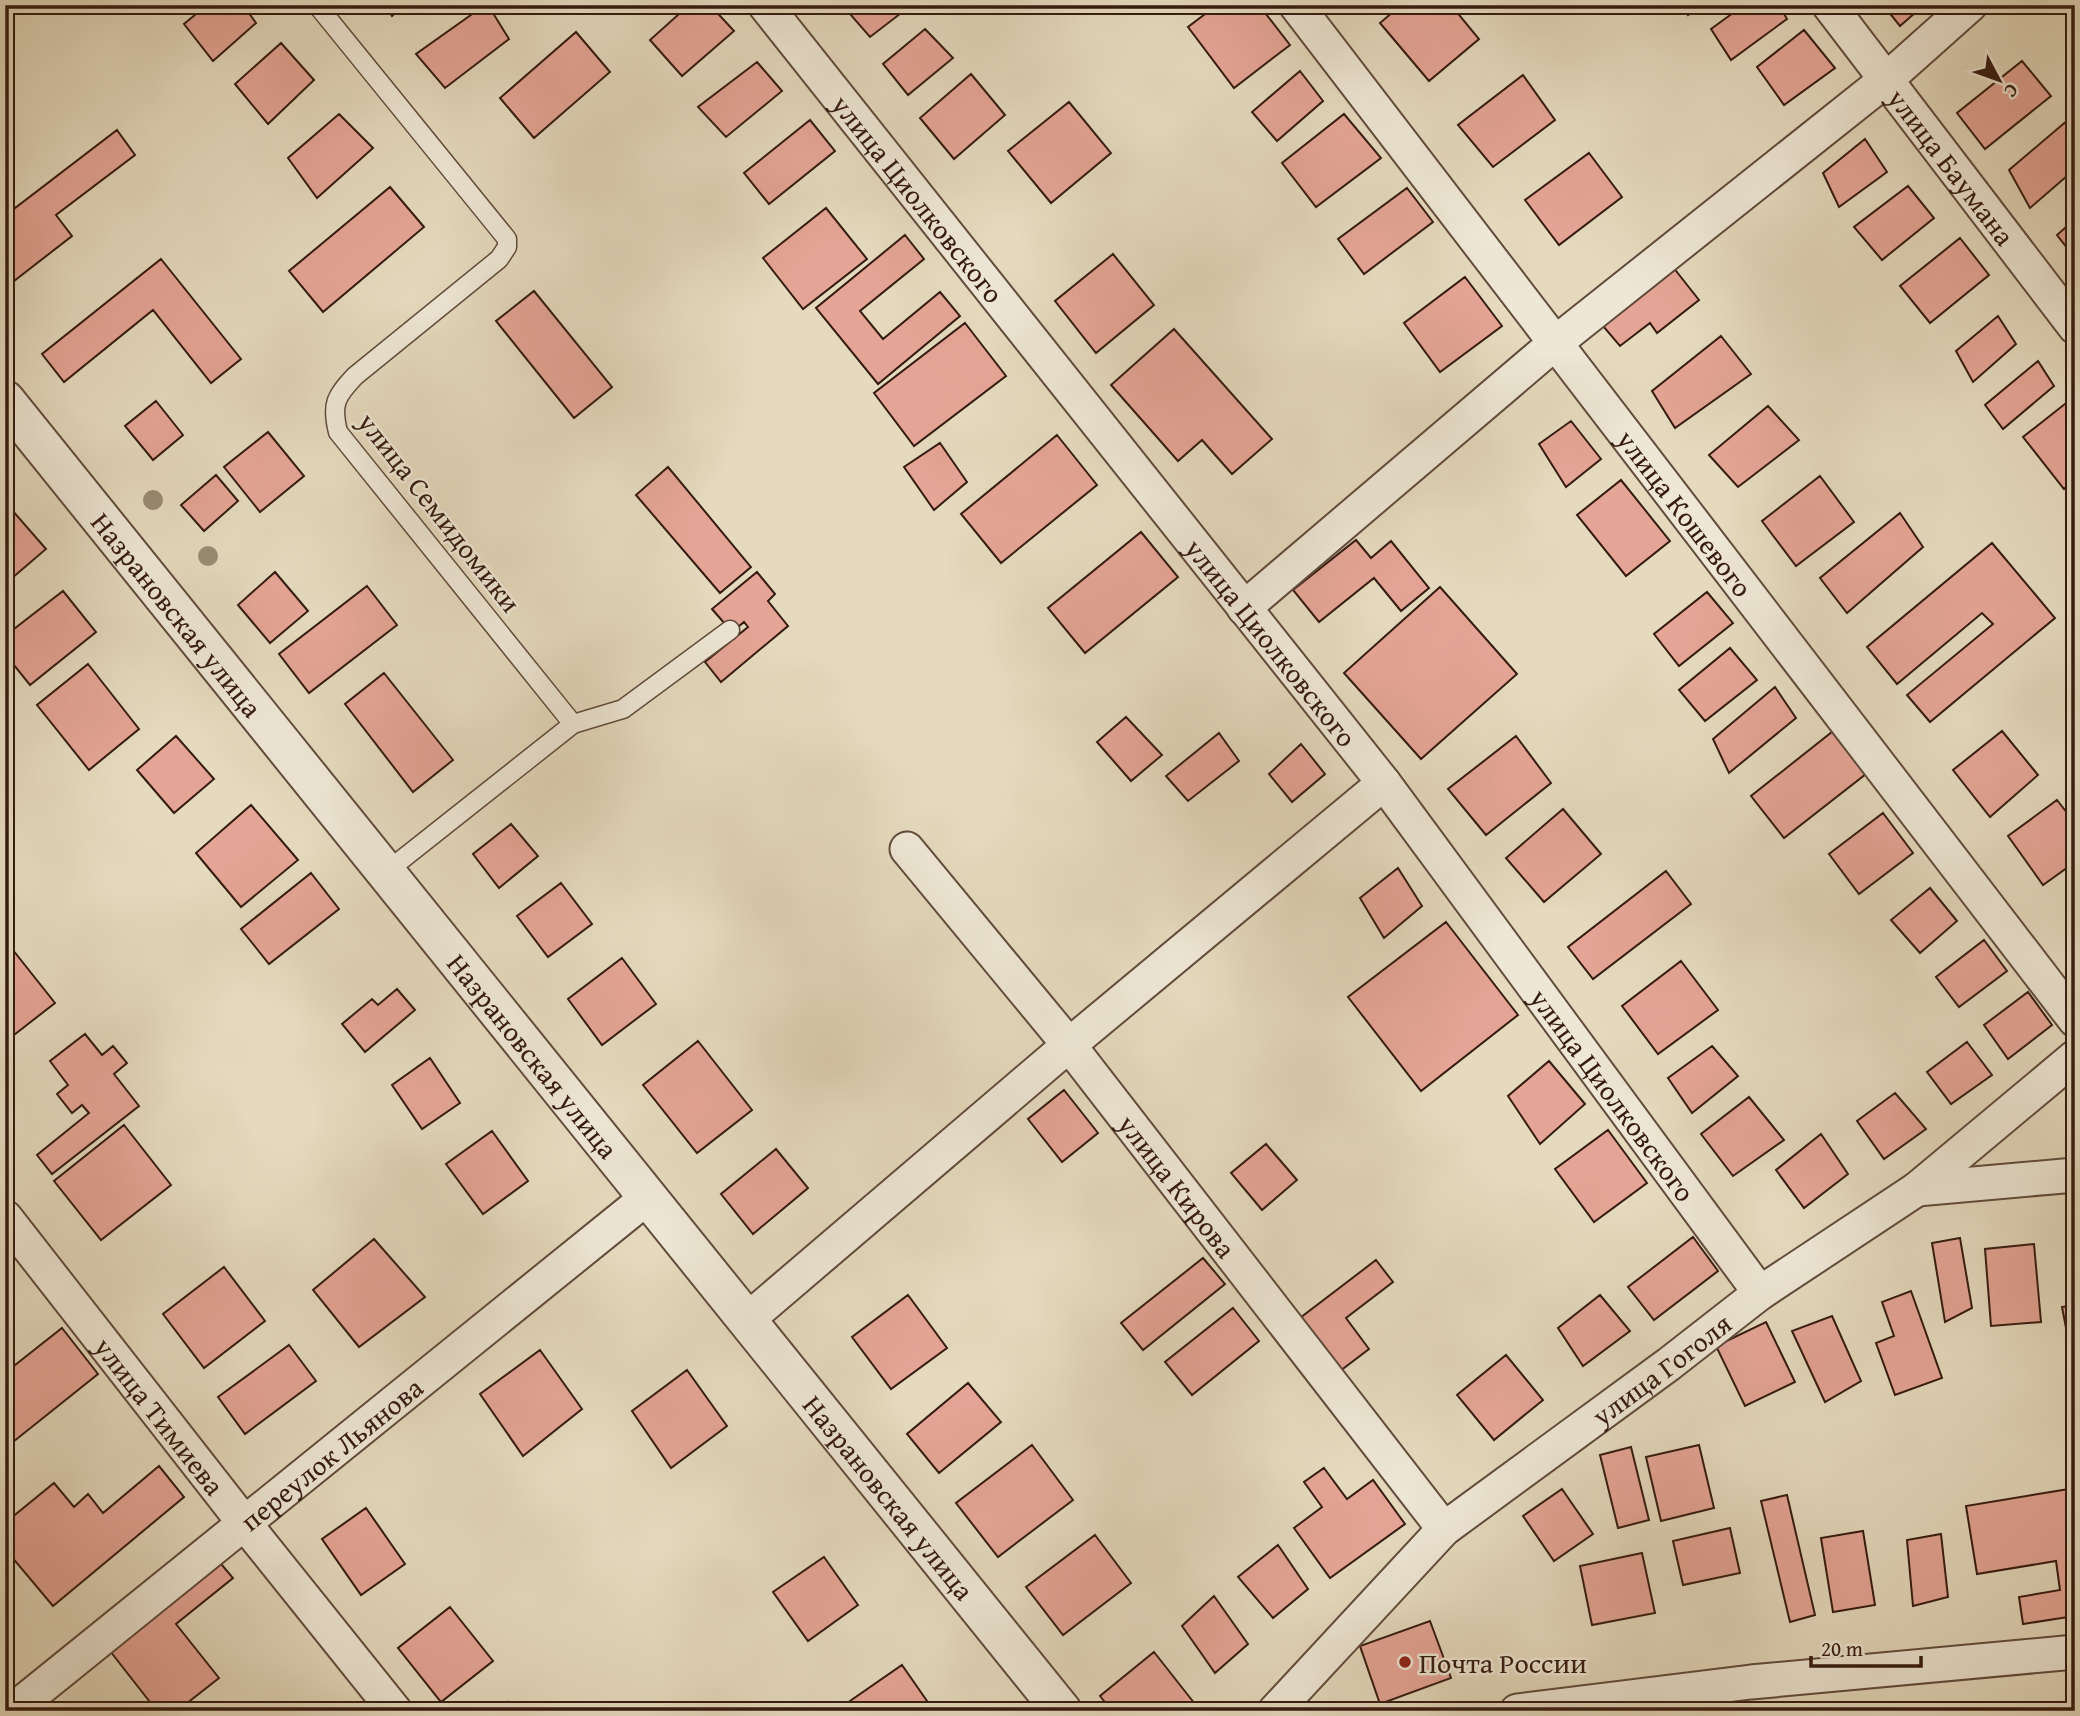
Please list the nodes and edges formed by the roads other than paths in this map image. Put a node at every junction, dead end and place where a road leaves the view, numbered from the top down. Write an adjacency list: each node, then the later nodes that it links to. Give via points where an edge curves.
1 (317, 5): 12 (lane, улица Семидомики, via 507,240 499,259 341,391 333,411 338,432)
2 (765, 5): 10 (street, улица Циолковского)
3 (1296, 5): 8 (street, улица Кошевого)
4 (1829, 5): 6 (street, улица Баумана)
5 (1970, 5): 6 (street)
6 (1887, 79): 7 (street, улица Баумана); 8 (street)
7 (2075, 327)
8 (1554, 344): 10 (street); 16 (street, улица Кошевого)
9 (5, 400): 15 (street, Назрановская улица)
10 (1244, 608): 13 (street, улица Циолковского)
11 (730, 630): 12 (lane, via 623,709)
12 (573, 724): 15 (lane)
13 (1384, 783): 17 (street); 23 (street, улица Циолковского)
14 (906, 849): 17 (street, улица Кирова)
15 (386, 872): 21 (street, Назрановская улица)
16 (2075, 1020)
17 (1069, 1045): 24 (street); 26 (street, улица Кирова)
18 (2075, 1057): 20 (street, улица Гоголя)
19 (2075, 1175): 20 (street)
20 (1917, 1188): 23 (street, улица Гоголя)
21 (648, 1197): 24 (street, Назрановская улица); 25 (street, переулок Льянова)
22 (5, 1217): 25 (street, улица Тимиева)
23 (1760, 1293): 26 (street, улица Гоголя)
24 (747, 1320): 30 (street, Назрановская улица)
25 (244, 1524): 28 (street, переулок Льянова); 29 (street, улица Тимиева)
26 (1444, 1529): 31 (street, улица Гоголя)
27 (2075, 1652): 32 (street, via 1751,1682)
28 (12, 1711)
29 (395, 1711)
30 (1062, 1711)
31 (1275, 1711)
32 (1517, 1711)

